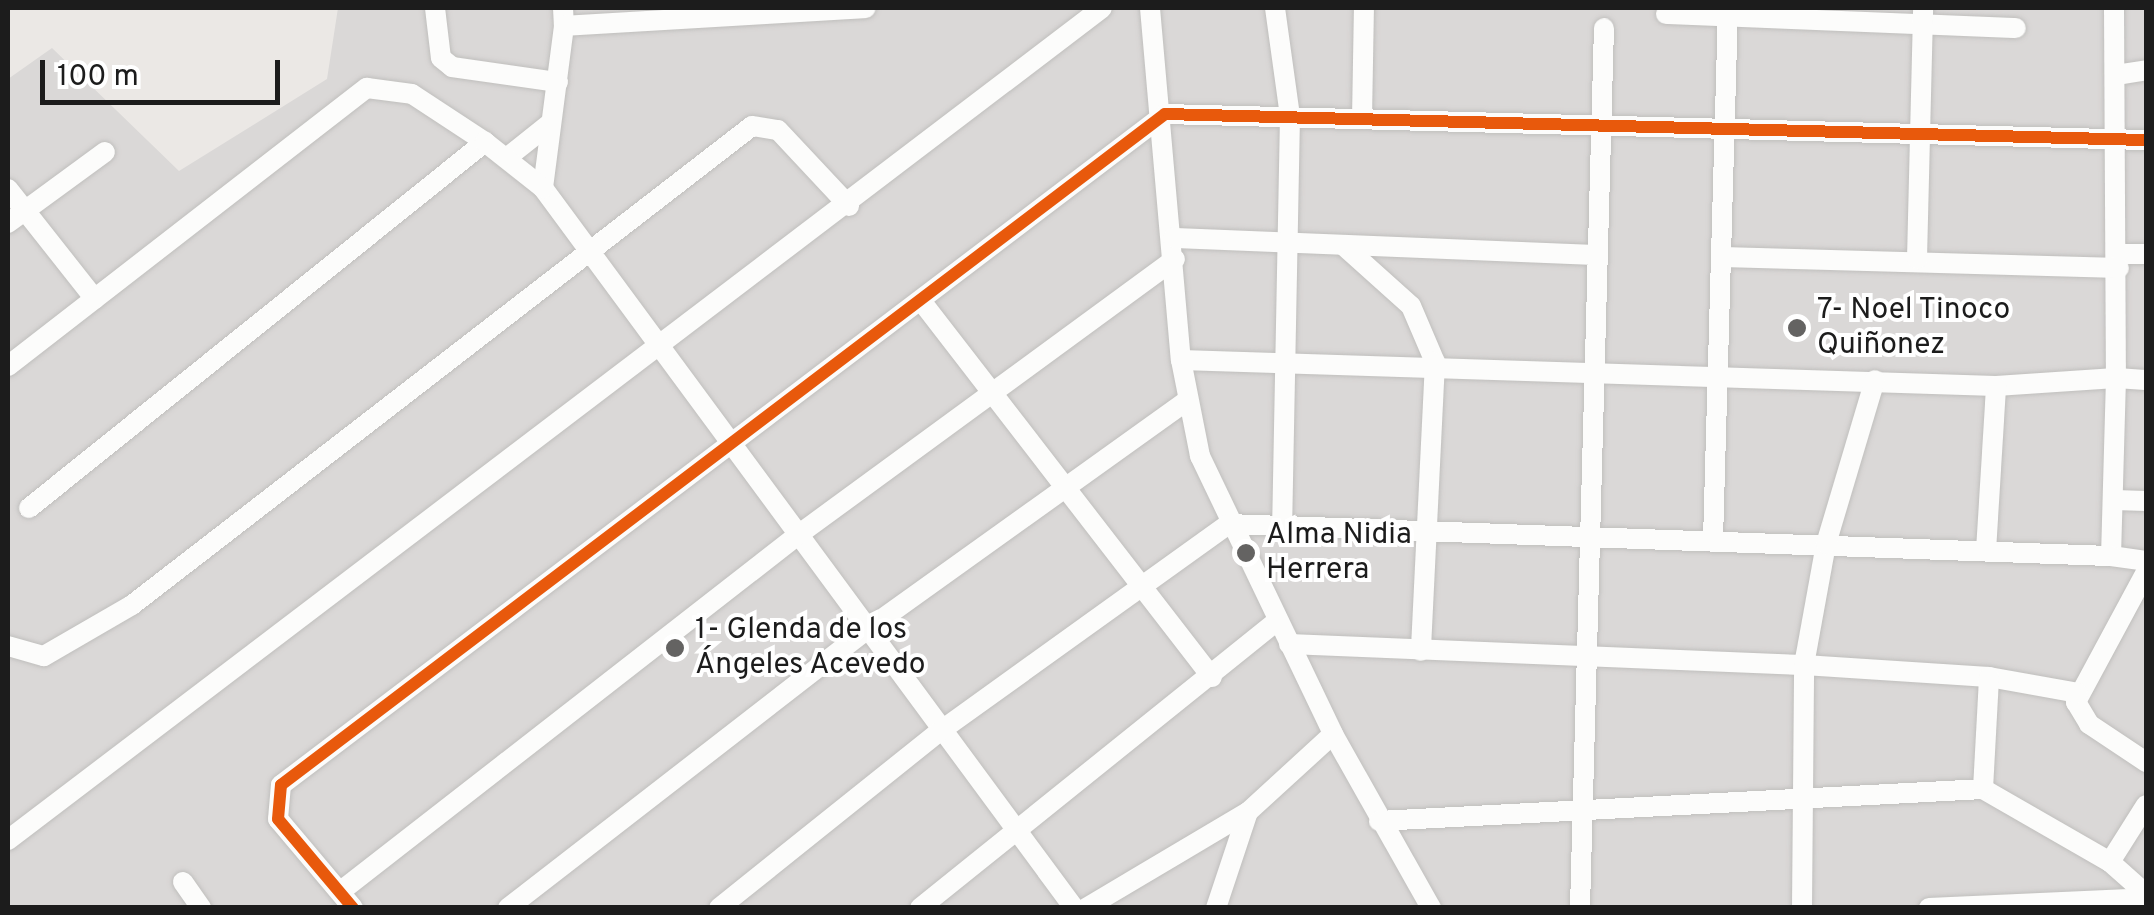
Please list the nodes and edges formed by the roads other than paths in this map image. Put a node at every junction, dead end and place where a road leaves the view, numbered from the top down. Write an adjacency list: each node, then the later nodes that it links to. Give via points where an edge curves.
1 (435, 8): 19 (street, via 441,58 452,67)
2 (864, 8): 8 (street)
3 (1102, 8): 34 (street)
4 (1150, 8): 20 (street)
5 (1275, 8): 21 (street)
6 (1364, 8): 22 (street)
7 (2114, 8): 18 (street)
8 (808, 10): 11 (street)
9 (1728, 12): 12 (street); 13 (street); 25 (street)
10 (675, 13): 11 (street); 14 (street)
11 (702, 13)
12 (1666, 14)
13 (1923, 16): 16 (street); 26 (street)
14 (564, 17): 19 (street)
15 (1604, 28): 24 (street)
16 (2016, 28)
17 (2146, 70): 18 (street)
18 (2116, 75): 27 (street)
19 (558, 82): 23 (street)
20 (1165, 114): 21 (street); 38 (street); 46 (street)
21 (1290, 116): 22 (street); 36 (street)
22 (1362, 119): 24 (street)
23 (548, 125): 31 (street); 32 (street)
24 (1601, 130): 25 (street); 41 (street)
25 (1723, 130): 26 (street); 42 (street)
26 (1919, 137): 27 (street); 43 (street)
27 (2117, 140): 28 (street); 44 (street)
28 (2146, 140)
29 (485, 142): 31 (street); 45 (street, via 412,94 367,88); 64 (street)
30 (105, 152): 35 (street)
31 (509, 156): 32 (street)
32 (542, 188): 39 (street)
33 (8, 190): 35 (street)
34 (849, 206): 39 (street, via 778,130 752,126); 47 (street)
35 (15, 217): 45 (street)
36 (1288, 240): 37 (street); 38 (street); 49 (street)
37 (1343, 244): 41 (street); 50 (street, via 1411,306)
38 (1174, 248): 48 (street); 58 (street)
39 (584, 250): 47 (street); 80 (street, via 132,605 44,656)
40 (2146, 254): 44 (street)
41 (1598, 255): 52 (street)
42 (1723, 257): 43 (street); 53 (street)
43 (1917, 259): 44 (street)
44 (2119, 261): 54 (street)
45 (95, 299): 51 (street)
46 (922, 302): 58 (street); 60 (street)
47 (658, 354): 60 (street); 97 (street)
48 (1181, 360): 49 (street); 59 (street)
49 (1288, 362): 50 (street); 66 (street)
50 (1435, 362): 52 (street); 67 (street)
51 (8, 366)
52 (1595, 371): 53 (street); 69 (street)
53 (1718, 374): 55 (street); 70 (street)
54 (2116, 378): 56 (street); 57 (street); 62 (street)
55 (1875, 380): 57 (street); 71 (street)
56 (2146, 380)
57 (1996, 386): 72 (street)
58 (994, 392): 61 (street); 68 (street)
59 (1186, 401): 61 (street); 65 (street)
60 (726, 444): 68 (street); 101 (street, via 281,785 278,819)
61 (1065, 491): 76 (street); 78 (street)
62 (2114, 500): 63 (street); 73 (street)
63 (2146, 501)
64 (29, 508)
65 (1228, 524): 66 (street); 76 (street); 77 (street)
66 (1282, 526): 67 (street)
67 (1427, 532): 69 (street); 81 (street)
68 (798, 535): 78 (street); 101 (street)
69 (1589, 538): 70 (street); 82 (street)
70 (1712, 541): 71 (street)
71 (1826, 544): 72 (street); 83 (street)
72 (1986, 551): 73 (street)
73 (2111, 556): 74 (street)
74 (2146, 561)
75 (2146, 572): 86 (street)
76 (1140, 586): 84 (street); 87 (street)
77 (1277, 621): 79 (street); 84 (street)
78 (868, 629): 87 (street); 103 (street)
79 (1289, 644): 81 (street); 88 (street)
80 (8, 646)
81 (1421, 651): 82 (street)
82 (1587, 656): 83 (street); 93 (street)
83 (1804, 665): 85 (street); 91 (street)
84 (1212, 677): 96 (street)
85 (1989, 677): 86 (street); 90 (street)
86 (2078, 694): 89 (street, via 2089,724)
87 (938, 732): 96 (street); 104 (street)
88 (1334, 734): 94 (street); 95 (street)
89 (2146, 762)
90 (1982, 789): 91 (street); 98 (street)
91 (1802, 800): 93 (street); 111 (street)
92 (2146, 804): 98 (street)
93 (1583, 808): 95 (street); 110 (street)
94 (1248, 812): 107 (street); 108 (street)
95 (1379, 821): 109 (street)
96 (1016, 838): 105 (street); 106 (street)
97 (8, 840)
98 (2110, 862): 100 (street)
99 (183, 882): 102 (street)
100 (2146, 896): 112 (street)
101 (347, 900)
102 (202, 908)
103 (508, 908)
104 (718, 908)
105 (920, 908)
106 (1074, 908)
107 (1086, 908)
108 (1216, 908)
109 (1431, 908)
110 (1580, 908)
111 (1802, 908)
112 (1929, 908)

